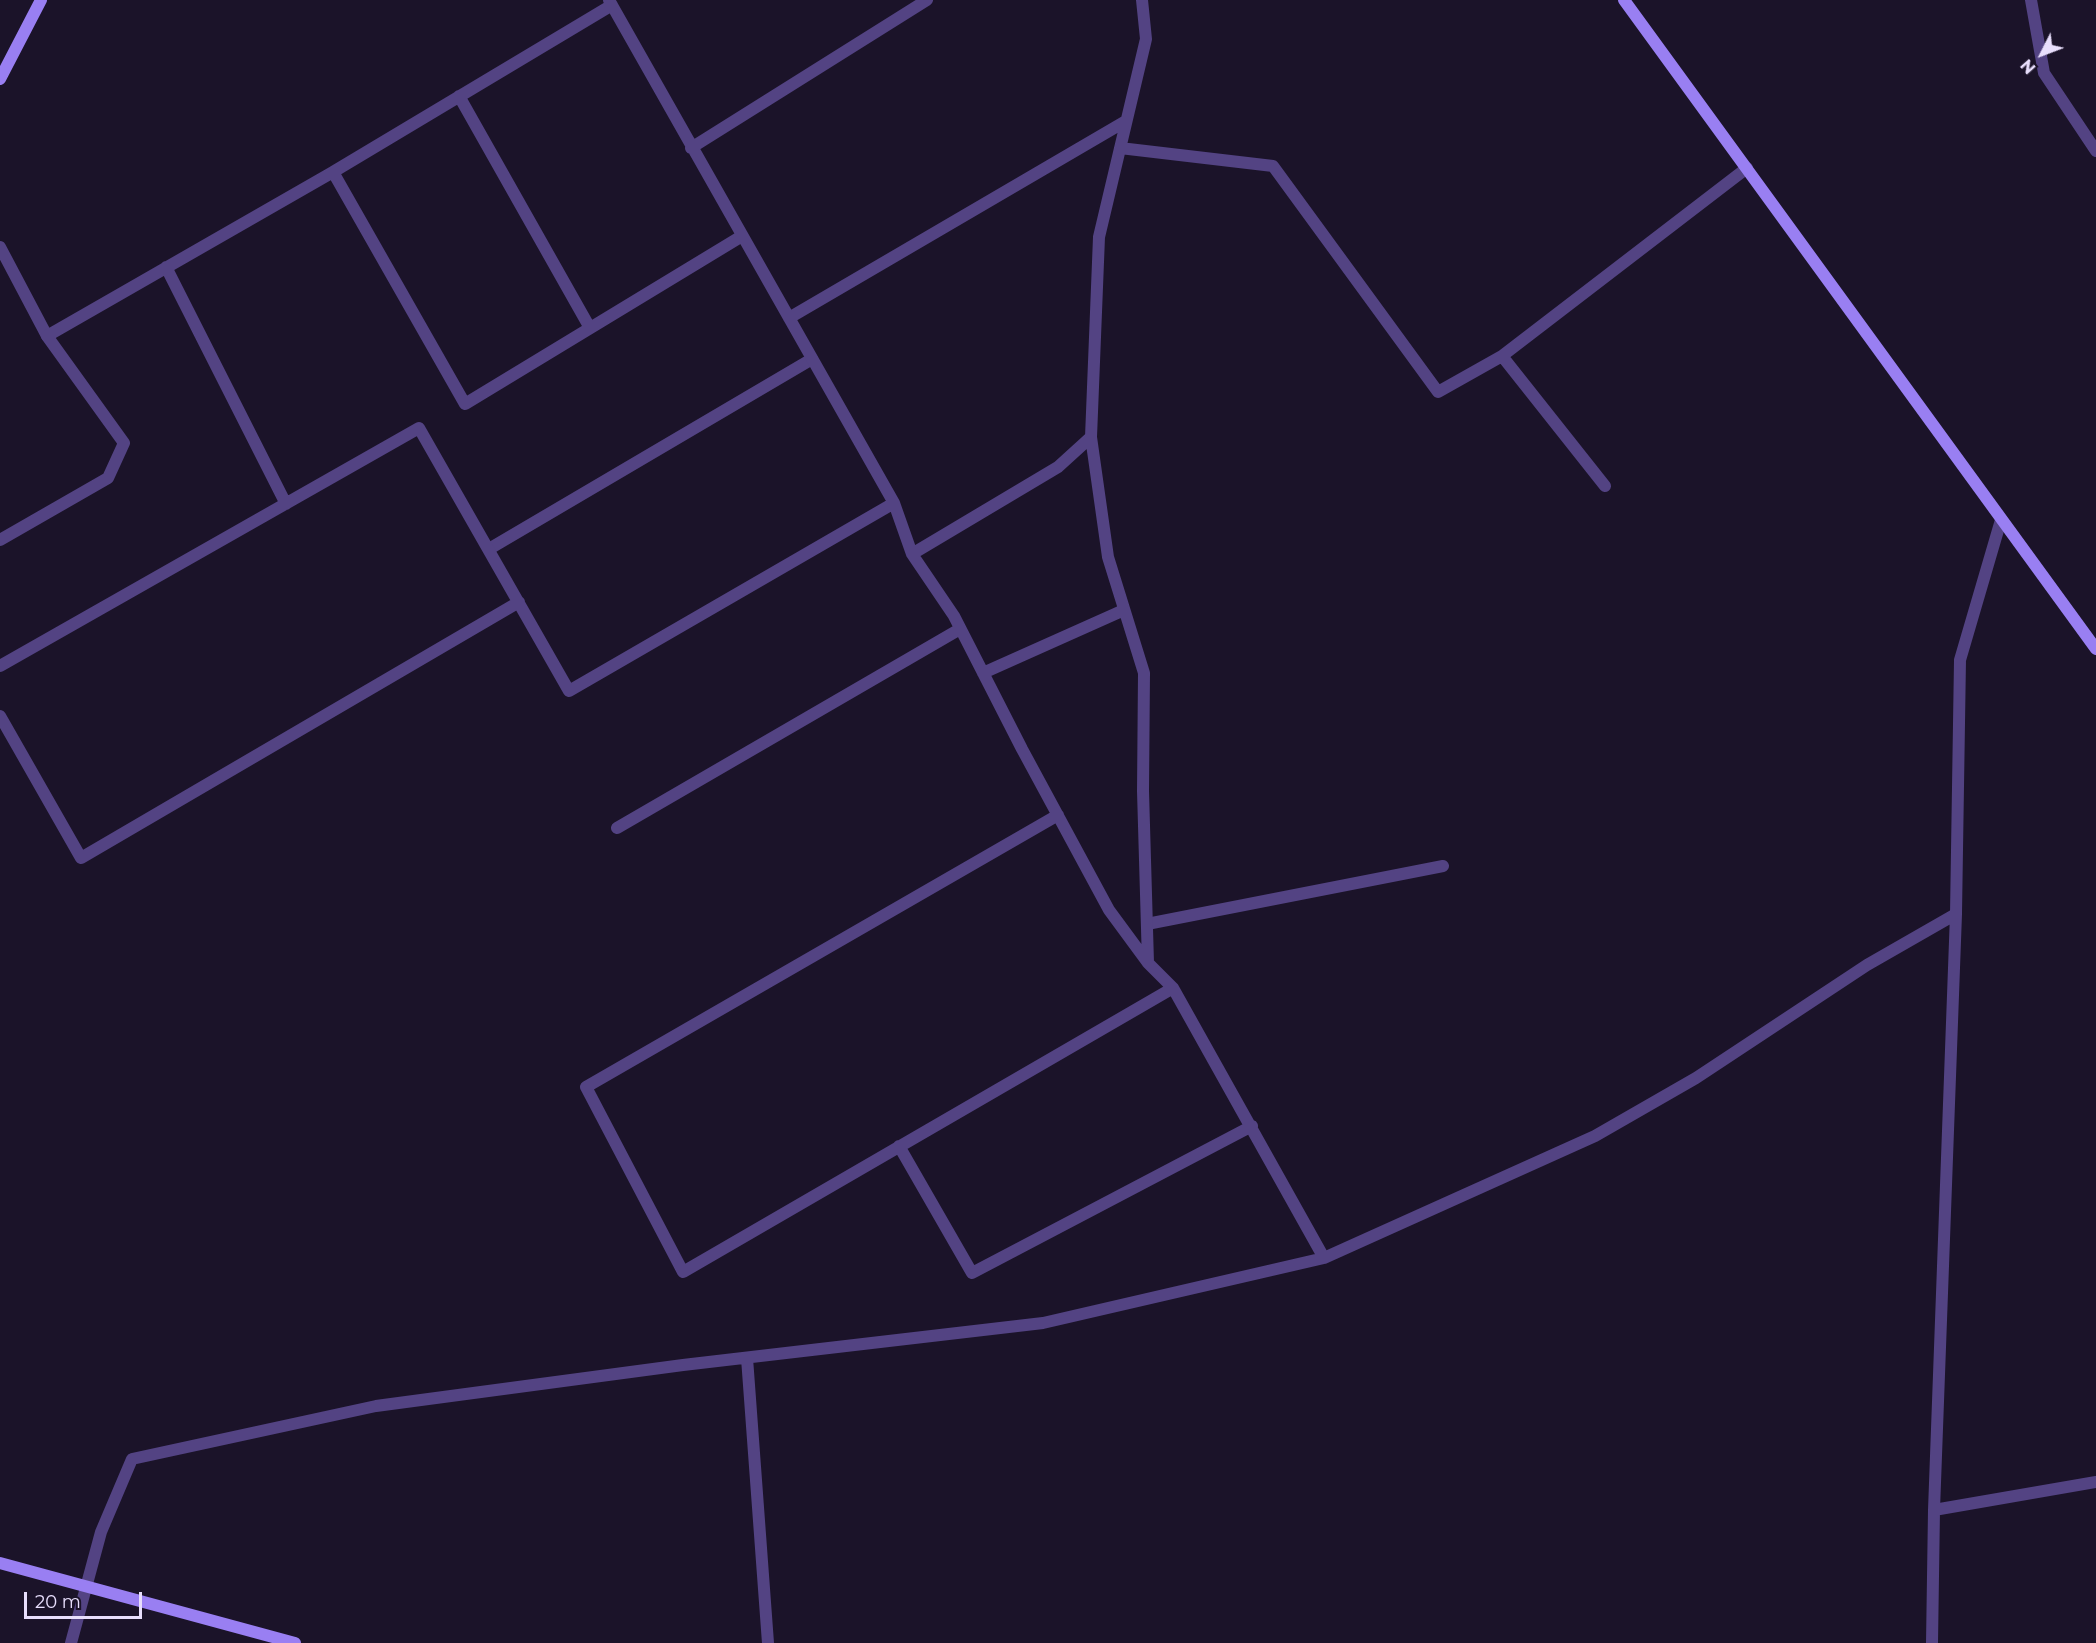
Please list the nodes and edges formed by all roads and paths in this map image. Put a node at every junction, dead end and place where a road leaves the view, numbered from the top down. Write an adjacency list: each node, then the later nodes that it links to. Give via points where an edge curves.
1 (41, 0): 7 (street)
2 (927, 0): 10 (street)
3 (1142, 0): 9 (street, via 1146,39)
4 (1624, 0): 13 (street)
5 (2031, 0): 12 (street, via 2044,73)
6 (611, 3): 8 (street); 10 (street)
7 (0, 79)
8 (459, 96): 14 (street); 19 (street)
9 (1126, 121): 11 (street); 18 (street)
10 (691, 148): 15 (street)
11 (1120, 148): 21 (street, via 1273,166 1438,392); 23 (street, via 1099,237)
12 (2096, 151)
13 (1747, 168): 21 (street); 27 (street)
14 (333, 172): 17 (street); 19 (street, via 465,404)
15 (742, 236): 18 (street); 19 (street)
16 (0, 247): 20 (street)
17 (166, 267): 20 (street); 26 (street)
18 (789, 318): 22 (street)
19 (591, 328)
20 (47, 336): 28 (street, via 124,443 108,478)
21 (1502, 356): 24 (street)
22 (812, 359): 25 (street); 29 (street)
23 (1091, 437): 30 (street, via 1058,467); 32 (street, via 1108,557)
24 (1605, 486)
25 (894, 503): 30 (street); 31 (street, via 569,691)
26 (285, 504): 29 (street, via 419,428); 35 (street)
27 (2001, 520): 34 (street); 41 (street, via 1960,660)
28 (0, 540)
29 (489, 549): 31 (street)
30 (912, 554): 33 (street)
31 (519, 602): 37 (street, via 81,858)
32 (1124, 610): 36 (street); 42 (street, via 1144,674)
33 (960, 629): 36 (street); 39 (street)
34 (2096, 649)
35 (0, 666)
36 (982, 673): 38 (street)
37 (0, 716)
38 (1058, 815): 43 (street, via 1109,910); 46 (street, via 586,1087 683,1272)
39 (617, 828)
40 (1443, 866): 42 (street)
41 (1956, 914): 47 (street, via 1867,965 1696,1078 1594,1136); 50 (street)
42 (1147, 924): 43 (street)
43 (1148, 963): 44 (street)
44 (1173, 988): 45 (street); 46 (street)
45 (1252, 1126): 46 (street, via 972,1273); 47 (street)
46 (899, 1146)
47 (1324, 1258): 48 (street, via 1043,1323)
48 (747, 1358): 52 (street, via 375,1406 132,1459 101,1532); 55 (street)
49 (2096, 1482): 50 (street)
50 (1935, 1510): 56 (street)
51 (0, 1563): 52 (street)
52 (86, 1586): 53 (street); 54 (street)
53 (71, 1643)
54 (295, 1643)
55 (768, 1643)
56 (1932, 1643)

